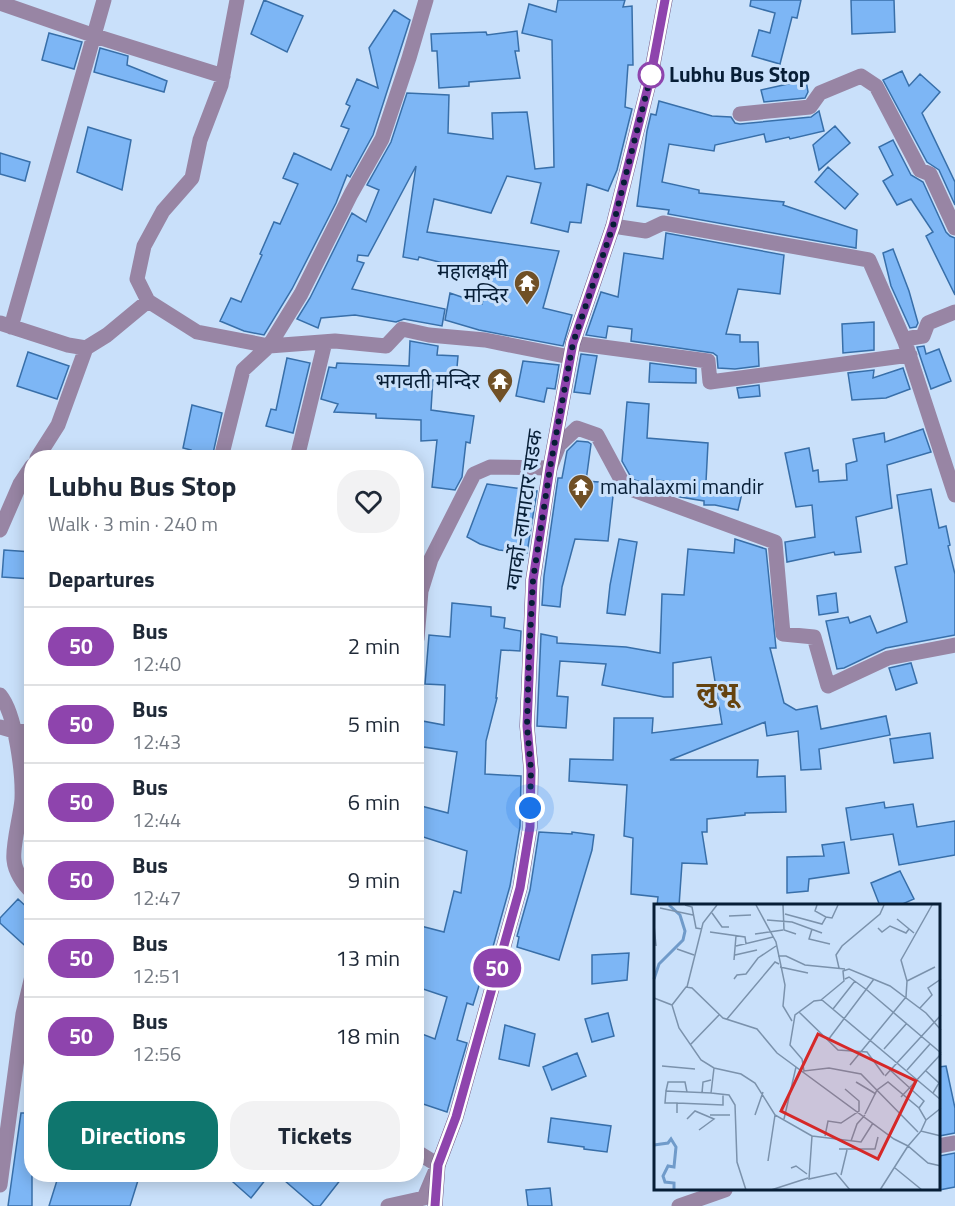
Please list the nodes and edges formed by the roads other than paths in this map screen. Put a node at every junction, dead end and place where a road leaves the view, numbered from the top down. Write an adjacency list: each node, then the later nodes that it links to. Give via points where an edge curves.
1 (104, 0): 6 (street)
2 (237, 0): 7 (street)
3 (426, 0): 15 (street, via 382,139 301,294)
4 (665, 0): 9 (main road, ग्वार्को-लामाटार सडक, via 651,75)
5 (0, 3): 6 (street)
6 (95, 36): 7 (street); 13 (street)
7 (223, 76): 11 (street, via 200,140 192,178 163,210 144,246 137,279)
8 (740, 114): 10 (street, via 810,107 820,93 861,76 876,86 920,170 930,174)
9 (613, 226): 17 (street, via 646,231 663,223 869,260); 18 (main road, ग्वार्को-लामाटार सडक)
10 (955, 228)
11 (148, 301): 15 (street, via 197,332); 16 (street)
12 (955, 312): 17 (street, via 928,324 923,336 911,338)
13 (6, 325): 16 (street)
14 (324, 342): 15 (street); 18 (street, via 386,346 402,328 429,335); 21 (street)
15 (269, 346): 20 (street, via 243,370)
16 (86, 348): 19 (street, via 58,425)
17 (908, 349): 18 (street, via 710,382 708,361); 24 (street)
18 (571, 350): 22 (main road, ग्वार्को-लामाटार सडक)
19 (42, 450)
20 (223, 450)
21 (299, 450)
22 (550, 468): 26 (street, via 490,467 474,474); 27 (street, via 559,445 577,428 597,435 625,488 775,542 783,634 814,638 828,686 888,658); 37 (main road, ग्वार्को-लामाटार सडक, via 533,580 527,726 530,827 520,888 456,1117)
23 (24, 477): 25 (street)
24 (955, 495)
25 (0, 530)
26 (424, 557)
27 (955, 645)
28 (0, 695): 29 (street)
29 (7, 729): 30 (street); 31 (street, via 20,760 22,798 14,859)
30 (24, 731)
31 (24, 885)
32 (24, 1010): 33 (street)
33 (7, 1076): 38 (street)
34 (955, 1143): 35 (street)
35 (940, 1146)
36 (424, 1156): 37 (street)
37 (438, 1165): 40 (street, via 424,1198); 41 (main road, ग्वार्को-लामाटार सडक)
38 (0, 1185)
39 (722, 1191): 42 (street)
40 (388, 1206)
41 (435, 1206)
42 (679, 1206)

